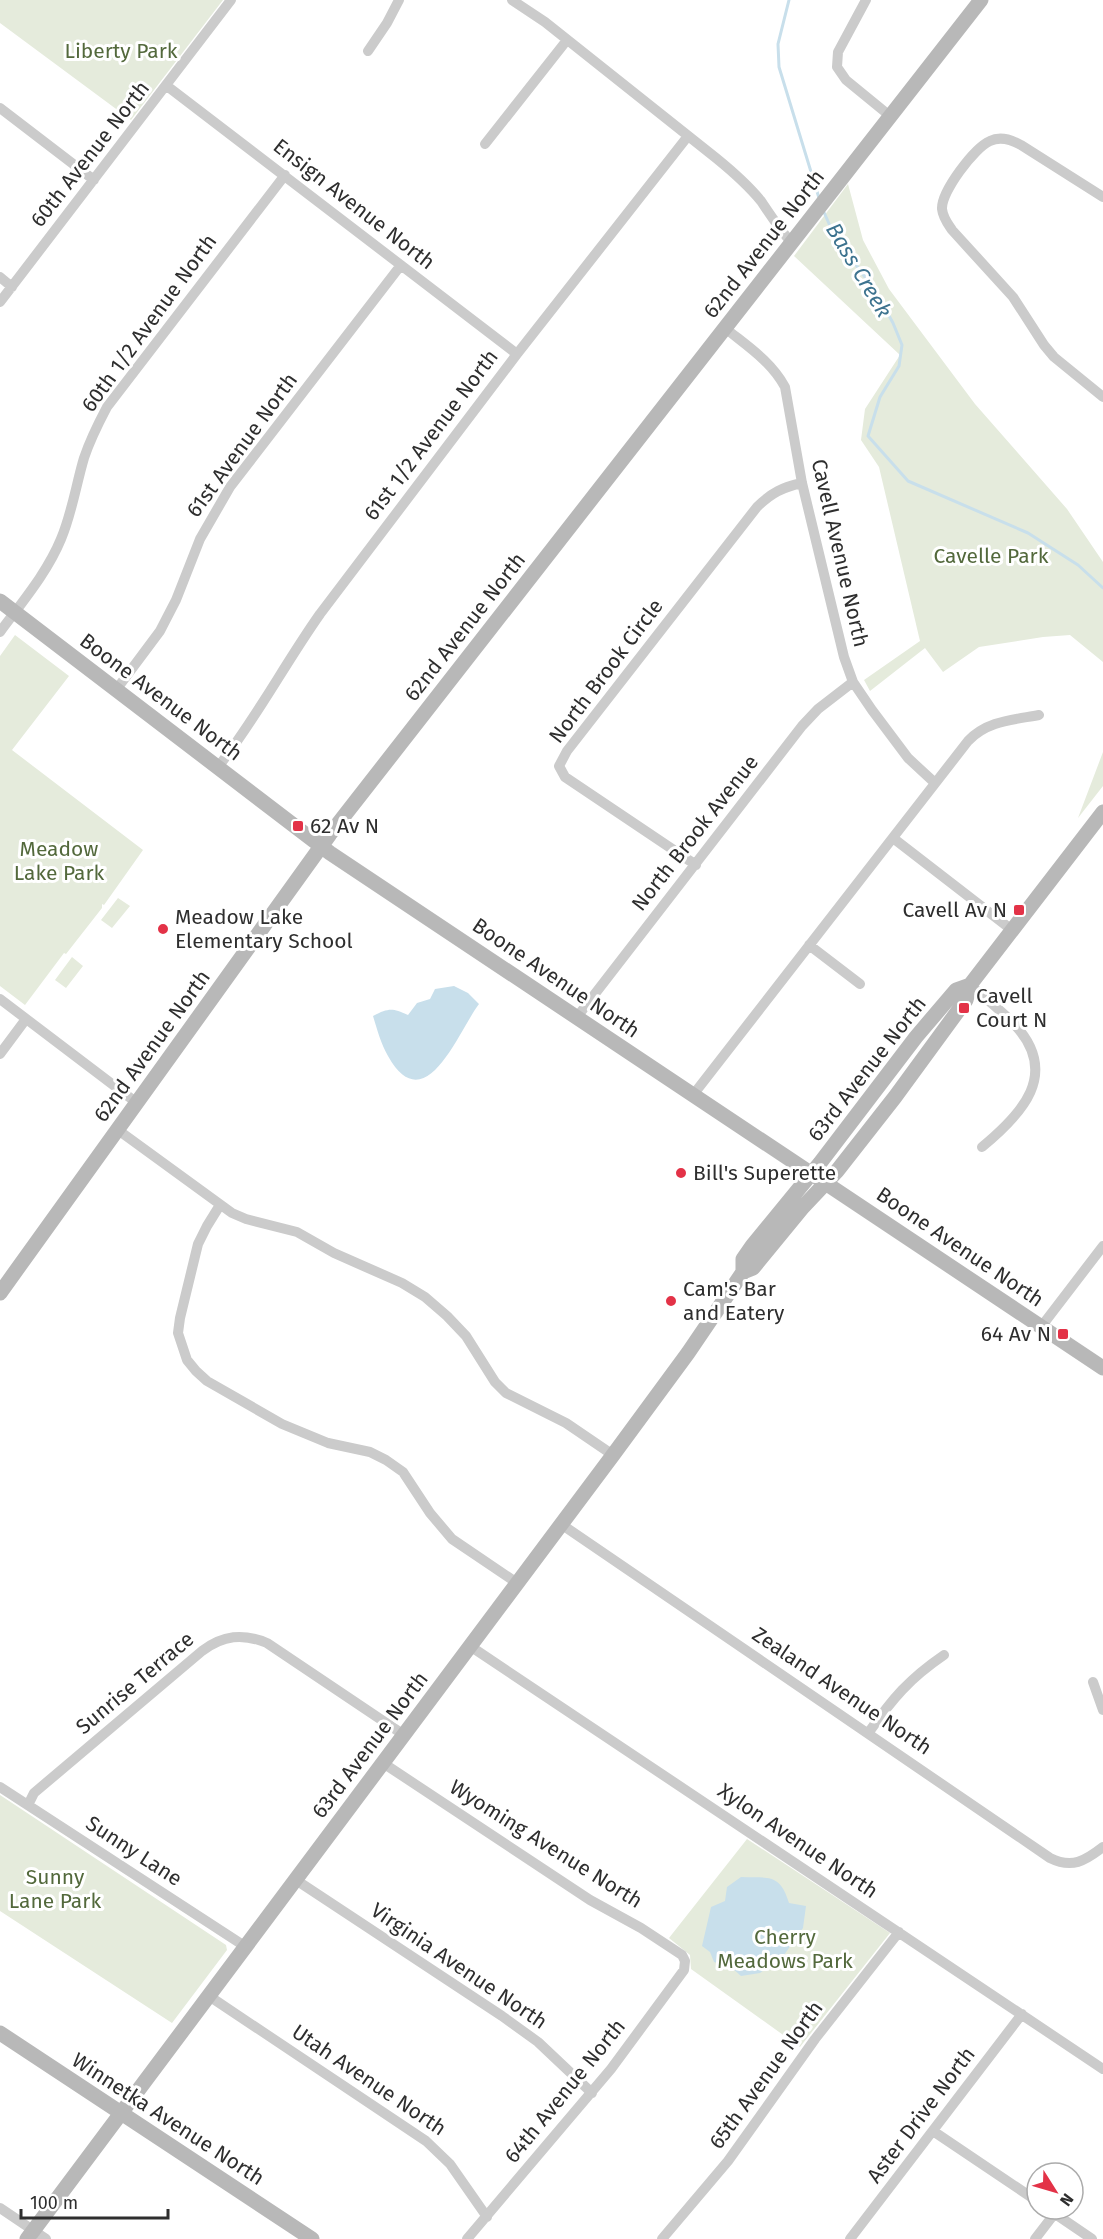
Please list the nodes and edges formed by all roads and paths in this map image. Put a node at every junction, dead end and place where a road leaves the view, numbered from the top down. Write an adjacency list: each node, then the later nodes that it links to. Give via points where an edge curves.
1 (231, 0): 8 (street, 60th Avenue North)
2 (399, 0): 7 (street)
3 (512, 0): 6 (street)
4 (866, 0): 10 (street, via 838,52 837,67 846,80)
5 (981, 0): 10 (street, 62nd Avenue North)
6 (567, 40): 11 (street); 12 (street)
7 (368, 51)
8 (167, 86): 13 (street, Ensign Avenue North); 14 (street, 60th Avenue North)
9 (0, 108): 14 (street)
10 (890, 116): 16 (street, 62nd Avenue North)
11 (688, 136): 16 (street, via 740,178); 22 (street, 61st 1/2 Avenue North)
12 (485, 144)
13 (285, 175): 17 (street, Ensign Avenue North); 26 (street, 60th 1/2 Avenue North, via 107,407 84,459 60,541)
14 (94, 180): 19 (street, 60th Avenue North)
15 (1103, 197): 23 (street, via 1012,140 992,140 982,146 948,186 942,209 945,221 1013,297 1054,357)
16 (792, 243): 21 (street, 62nd Avenue North)
17 (401, 265): 22 (street, Ensign Avenue North); 29 (street, 61st Avenue North, via 230,487 200,539 160,631)
18 (0, 277): 19 (street)
19 (12, 286): 20 (street, 60th Avenue North)
20 (0, 302)
21 (726, 328): 24 (street, Cavell Avenue North, via 768,363 785,387); 35 (street, 62nd Avenue North)
22 (517, 354): 31 (street, 61st 1/2 Avenue North, via 320,614 259,711)
23 (1103, 397)
24 (802, 483): 28 (street, Cavell Avenue North, via 835,628); 36 (street, North Brook Circle, via 777,490 757,507 575,741 560,766 565,777)
25 (0, 601): 26 (street, Boone Avenue North)
26 (15, 612): 27 (street, 60th 1/2 Avenue North); 29 (street, Boone Avenue North)
27 (0, 632)
28 (853, 682): 32 (street, Cavell Avenue North, via 908,758); 36 (street, North Brook Avenue, via 802,726)
29 (116, 690): 31 (street, Boone Avenue North)
30 (1039, 716): 32 (street, via 984,727)
31 (218, 767): 35 (street, Boone Avenue North)
32 (935, 783): 34 (street)
33 (1103, 812): 37 (street, 63rd Avenue North)
34 (892, 838): 37 (street); 38 (street)
35 (321, 846): 42 (street, Boone Avenue North); 46 (street, 62nd Avenue North)
36 (696, 865): 42 (street, North Brook Avenue)
37 (1012, 930): 40 (street, 63rd Avenue North)
38 (810, 945): 39 (street); 45 (street)
39 (860, 984)
40 (970, 985): 48 (street, via 1020,1032 1033,1052 1035,1068 1034,1084 1021,1111); 49 (street, 63rd Avenue North, via 956,990 916,1037); 50 (street, 63rd Avenue North, via 966,1000)
41 (0, 999): 43 (street)
42 (577, 1017): 45 (street, Boone Avenue North)
43 (26, 1019): 44 (street); 46 (street)
44 (0, 1054)
45 (693, 1095): 49 (street, Boone Avenue North)
46 (137, 1103): 47 (street, 62nd Avenue North)
47 (117, 1130): 51 (street); 54 (street, 62nd Avenue North)
48 (982, 1147)
49 (811, 1175): 50 (street, Boone Avenue North); 53 (street, 63rd Avenue North, via 742,1259)
50 (827, 1183): 53 (street, 63rd Avenue North, via 753,1268); 55 (street, Boone Avenue North)
51 (220, 1205): 57 (street, via 246,1219 297,1232 425,1297 466,1336 506,1393 566,1424); 59 (street, via 198,1244 180,1318 178,1333 195,1371 282,1424 386,1460 403,1473 452,1539)
52 (1103, 1246): 55 (street)
53 (743, 1272): 57 (street, 63rd Avenue North)
54 (0, 1293)
55 (1041, 1327): 56 (street, Boone Avenue North)
56 (1103, 1368)
57 (613, 1455): 58 (street, 63rd Avenue North)
58 (561, 1524): 59 (street, 63rd Avenue North); 64 (street, Zealand Avenue North)
59 (517, 1582): 60 (street, 63rd Avenue North)
60 (470, 1646): 65 (street, 63rd Avenue North); 71 (street, Xylon Avenue North)
61 (944, 1655): 64 (street, via 901,1688)
62 (1093, 1682): 63 (street)
63 (1103, 1710)
64 (869, 1732): 69 (street, Zealand Avenue North, via 1060,1863 1082,1862)
65 (404, 1735): 66 (street, 63rd Avenue North); 68 (street, Sunrise Terrace, via 267,1643 252,1637 227,1638 202,1651 34,1793)
66 (383, 1762): 70 (street, 63rd Avenue North); 73 (street, Wyoming Avenue North, via 590,1899 641,1928)
67 (0, 1787): 68 (street, Sunny Lane)
68 (28, 1806): 72 (street, Sunny Lane)
69 (1103, 1847)
70 (296, 1880): 72 (street, 63rd Avenue North); 78 (street, Virginia Avenue North, via 502,2016 538,2042)
71 (899, 1932): 75 (street, Xylon Avenue North); 90 (street, 65th Avenue North, via 815,2039 728,2161)
72 (246, 1947): 74 (street, 63rd Avenue North)
73 (685, 1961): 78 (street, 64th Avenue North, via 684,1970)
74 (209, 1996): 79 (street, 63rd Avenue North); 83 (street, Utah Avenue North, via 426,2141 450,2164)
75 (1022, 2014): 77 (street, Xylon Avenue North); 80 (street, Aster Drive North)
76 (0, 2033): 79 (street, Winnetka Avenue North)
77 (1103, 2069)
78 (592, 2093): 83 (street, 64th Avenue North)
79 (122, 2113): 86 (street, 63rd Avenue North); 88 (street, Winnetka Avenue North)
80 (933, 2131): 81 (street); 91 (street, Aster Drive North)
81 (1025, 2193)
82 (0, 2208): 86 (street)
83 (487, 2217): 89 (street, 64th Avenue North)
84 (1046, 2221): 92 (street)
85 (1066, 2221): 93 (street)
86 (30, 2235): 87 (street)
87 (46, 2239)
88 (312, 2239)
89 (467, 2239)
90 (662, 2239)
91 (850, 2239)
92 (1035, 2239)
93 (1092, 2239)

